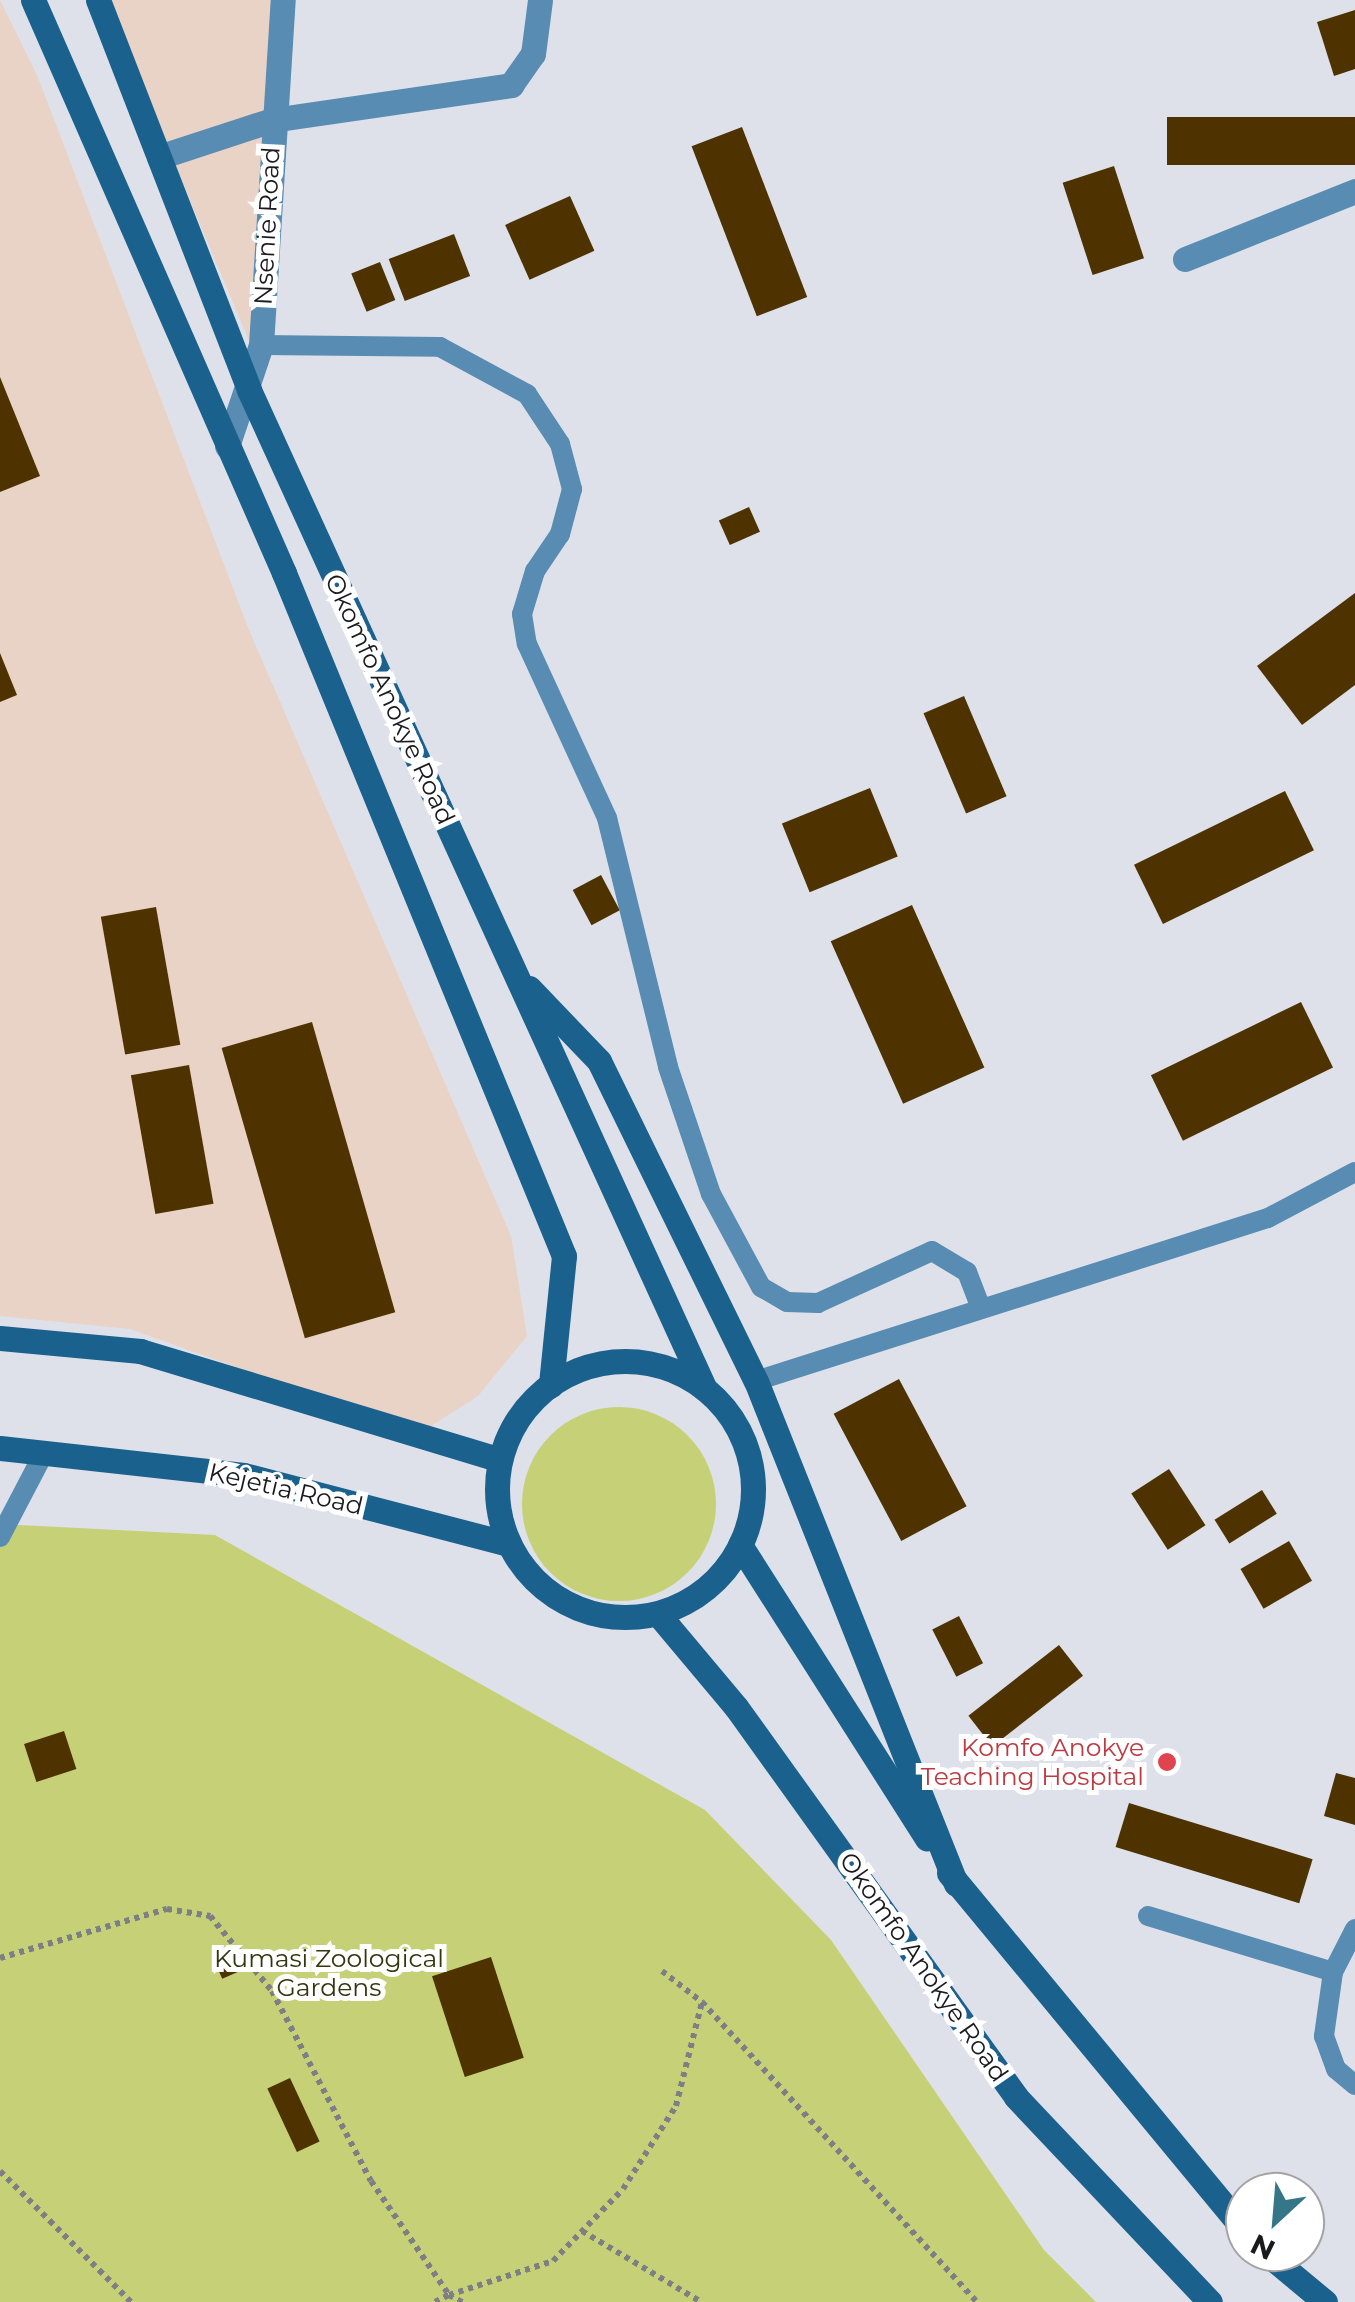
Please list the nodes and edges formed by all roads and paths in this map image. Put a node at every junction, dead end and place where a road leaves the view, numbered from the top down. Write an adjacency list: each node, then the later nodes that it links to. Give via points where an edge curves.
1 (33, 0): 11 (main road, Okomfo Anokye Road)
2 (98, 0): 6 (main road, Okomfo Anokye Road)
3 (283, 0): 5 (street, Nsenie Road)
4 (540, 0): 5 (street, via 533,54 511,84)
5 (272, 120): 6 (street); 9 (street, Nsenie Road)
6 (159, 157): 10 (main road, Okomfo Anokye Road)
7 (1355, 191): 8 (street)
8 (1185, 258)
9 (260, 345): 10 (street, Nsenie Road); 14 (lane, via 440,348 528,394 560,444 572,489 560,534 536,572 522,614 527,644 607,818 668,1067 711,1194 762,1287 788,1302 818,1303 932,1252 967,1272)
10 (249, 390): 11 (street, Nsenie Road); 12 (main road, Okomfo Anokye Road)
11 (227, 446): 17 (main road, Okomfo Anokye Road, via 564,1256)
12 (514, 973): 16 (main road, via 600,1060); 18 (main road, Okomfo Anokye Road)
13 (1355, 1172): 14 (lane, via 1268,1218)
14 (981, 1308): 16 (lane)
15 (0, 1338): 21 (main road, via 140,1350)
16 (756, 1381): 26 (main road)
17 (551, 1385): 18 (main road, via 596,1365 625,1362 680,1374); 21 (main road, via 525,1409)
18 (705, 1390): 24 (main road, via 737,1426 750,1461 754,1490)
19 (0, 1448): 20 (main road, Kejetia Road)
20 (44, 1452): 22 (lane); 23 (main road, Kejetia Road, via 244,1475)
21 (500, 1460): 23 (main road, via 500,1517)
22 (0, 1537)
23 (509, 1544): 25 (main road, via 545,1589 570,1604 610,1616)
24 (740, 1545): 25 (main road, via 705,1590); 26 (main road)
25 (658, 1614): 44 (main road, Okomfo Anokye Road, via 736,1706 1016,2098)
26 (956, 1884): 35 (main road)
27 (1148, 1916): 31 (lane)
28 (1355, 1929): 31 (lane)
29 (0, 1958): 38 (path, via 167,1909 210,1916 272,1991 371,2181)
30 (662, 1971): 32 (path)
31 (1333, 1972): 33 (lane, via 1324,2036 1336,2069)
32 (702, 2002): 36 (path, via 676,2106 622,2188); 43 (path)
33 (1355, 2085)
34 (0, 2171): 39 (path)
35 (1225, 2207)
36 (582, 2231): 38 (path, via 553,2261); 42 (path)
37 (1289, 2272): 45 (main road)
38 (449, 2295): 40 (path); 41 (path)
39 (131, 2302)
40 (436, 2302)
41 (462, 2302)
42 (702, 2302)
43 (977, 2302)
44 (1210, 2302)
45 (1325, 2302)

